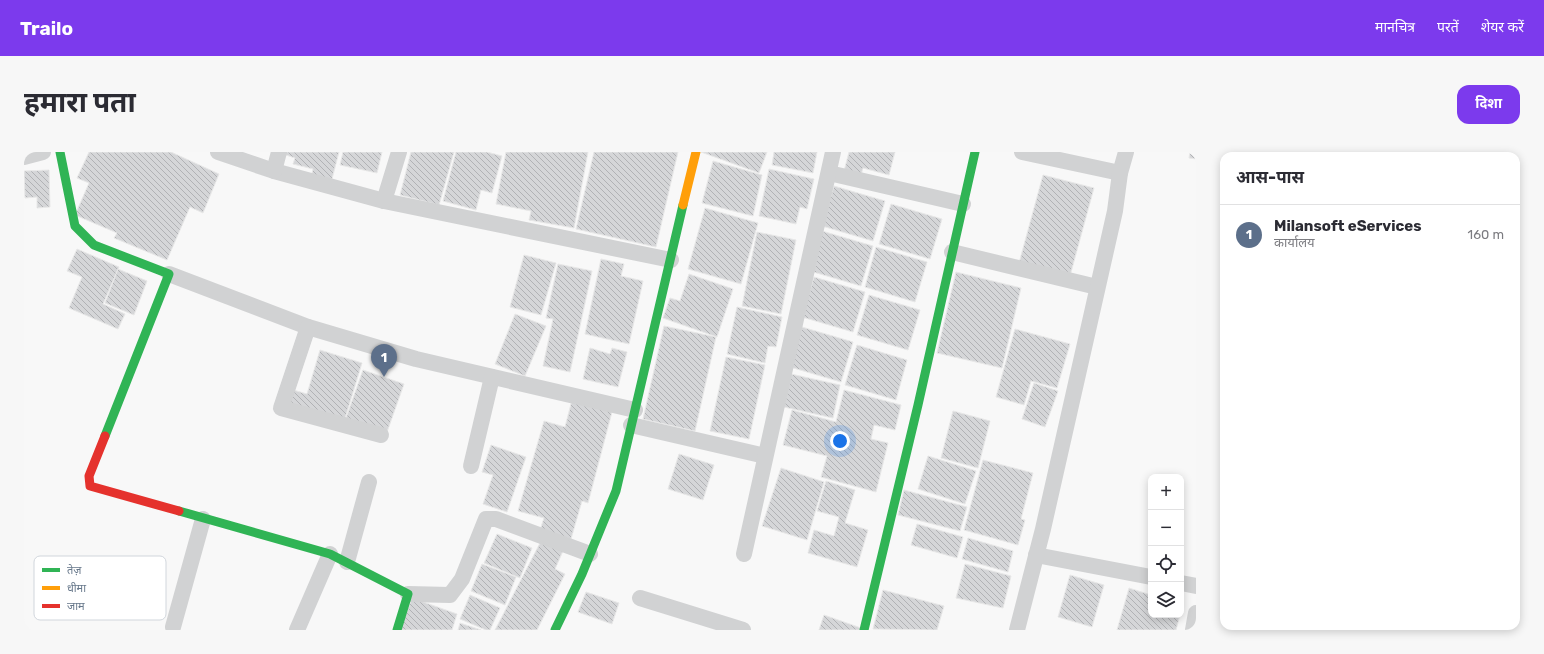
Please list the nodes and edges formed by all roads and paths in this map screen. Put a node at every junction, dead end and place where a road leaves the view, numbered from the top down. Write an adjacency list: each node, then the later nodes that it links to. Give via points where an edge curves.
1 (43, 152): 11 (street)
2 (60, 152): 19 (street, via 75,226 94,245)
3 (218, 152): 12 (street)
4 (279, 152): 12 (street)
5 (399, 152): 15 (street)
6 (696, 152): 18 (street)
7 (833, 152): 13 (street)
8 (975, 152): 16 (street)
9 (1022, 152): 14 (street)
10 (1126, 152): 14 (street)
11 (24, 157)
12 (274, 171): 15 (street)
13 (829, 173): 16 (street); 25 (street)
14 (1120, 173): 20 (street)
15 (384, 201): 18 (street)
16 (963, 204): 17 (street)
17 (952, 252): 20 (street); 45 (street)
18 (671, 260): 23 (street)
19 (169, 274): 21 (street); 28 (street, via 89,476 90,486)
20 (1097, 287): 32 (street)
21 (308, 327): 22 (street, via 416,359); 24 (street, via 281,408)
22 (492, 377): 23 (street); 26 (street)
23 (633, 418): 25 (street); 30 (street, via 616,491)
24 (381, 435)
25 (765, 456): 31 (street)
26 (471, 466)
27 (369, 482): 33 (street)
28 (202, 519): 29 (street); 40 (street)
29 (330, 554): 33 (street); 41 (street)
30 (590, 554): 37 (street, via 496,519 486,519 462,579 450,595); 43 (street)
31 (744, 554)
32 (1036, 555): 34 (street); 46 (street)
33 (347, 562): 37 (street)
34 (1148, 576)
35 (1184, 584): 36 (street)
36 (1196, 586)
37 (408, 594): 42 (street)
38 (640, 598): 44 (street)
39 (1196, 614): 47 (street)
40 (173, 626)
41 (297, 630)
42 (397, 630)
43 (555, 630)
44 (743, 630)
45 (864, 630)
46 (1018, 630)
47 (1193, 630)

